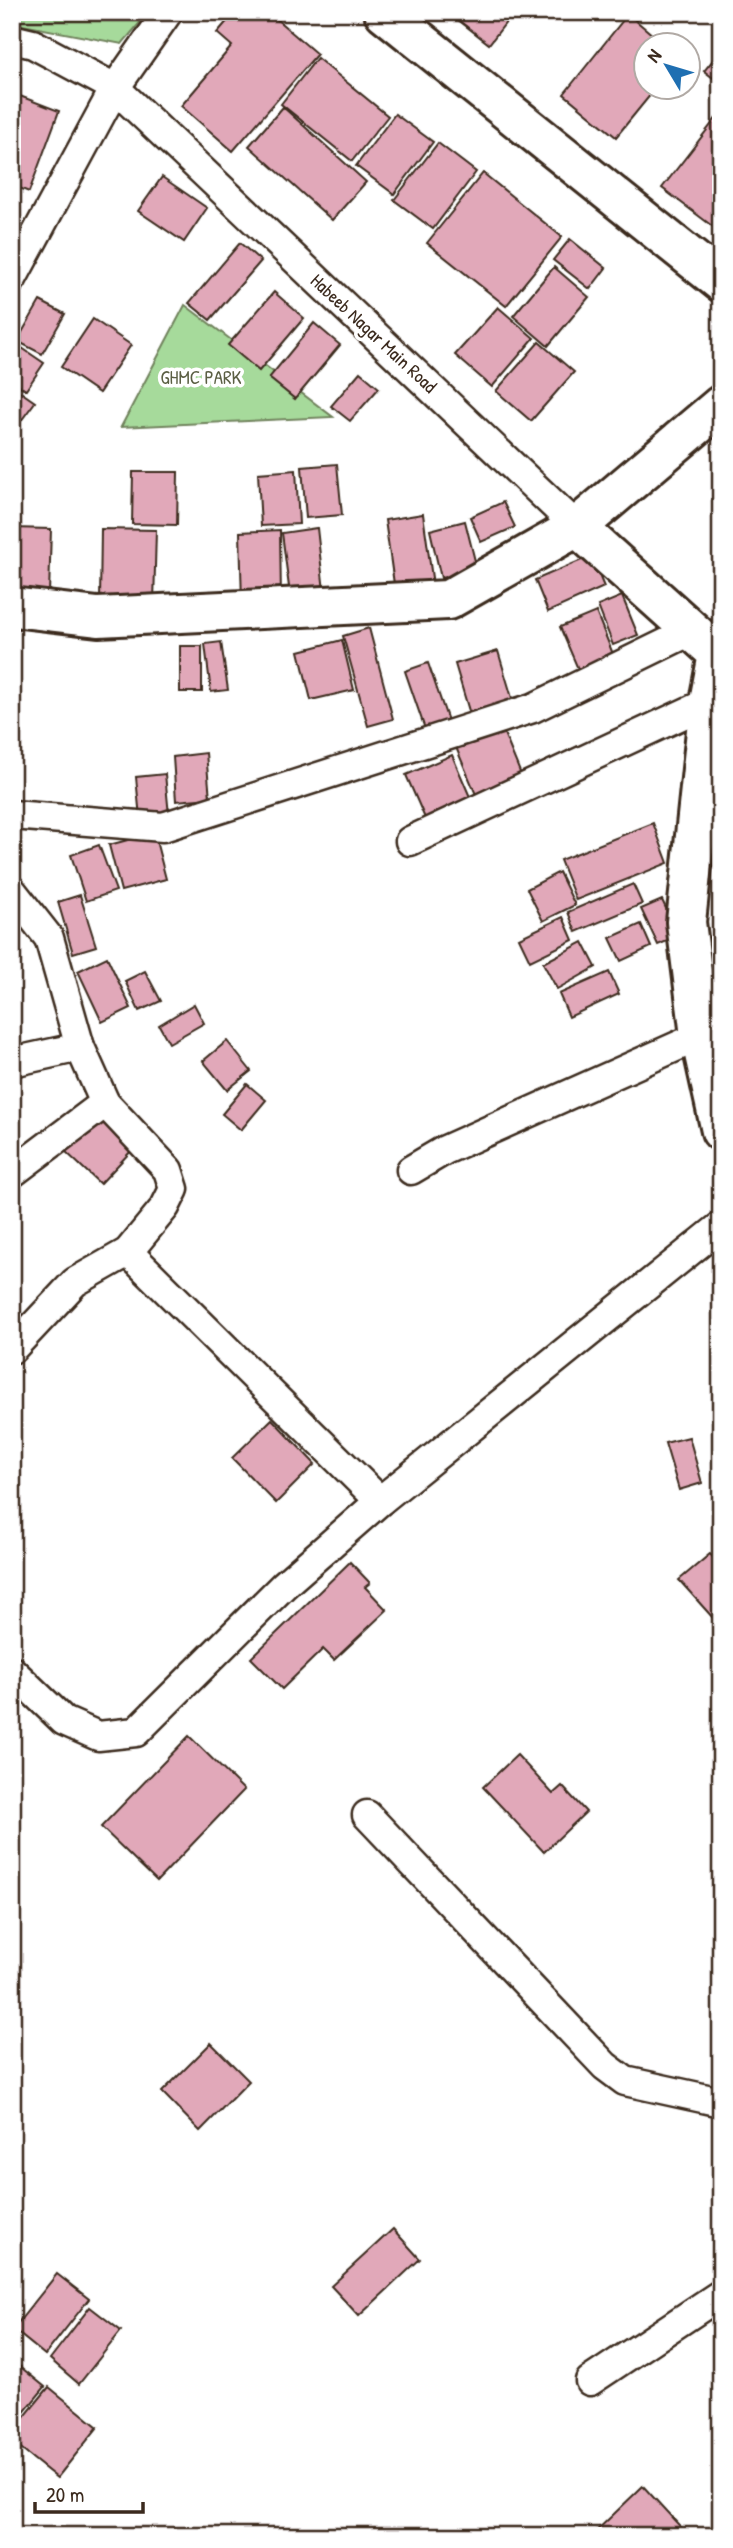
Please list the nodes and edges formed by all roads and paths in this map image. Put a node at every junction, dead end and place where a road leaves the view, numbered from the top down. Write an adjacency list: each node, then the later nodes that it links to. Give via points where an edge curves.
1 (168, 12): 4 (street)
2 (384, 12): 6 (street)
3 (12, 39): 4 (street, Habeeb Nagar Main Road, via 33,44)
4 (115, 88): 5 (street); 8 (street, Habeeb Nagar Main Road)
5 (12, 279)
6 (721, 282)
7 (721, 405): 8 (street)
8 (577, 527): 9 (street, via 447,600 98,617); 10 (street, Habeeb Nagar Main Road)
9 (12, 607)
10 (710, 647): 11 (street); 12 (street, via 163,827)
11 (709, 702): 13 (street); 15 (street, via 686,922)
12 (12, 815)
13 (411, 841)
14 (12, 891): 16 (street, via 49,938)
15 (700, 1036): 19 (street); 20 (street, via 445,1150)
16 (80, 1047): 17 (street); 18 (street)
17 (12, 1062)
18 (105, 1103): 21 (street); 23 (street, via 168,1170 174,1189 165,1208)
19 (721, 1131)
20 (411, 1170)
21 (12, 1173)
22 (721, 1226): 25 (street)
23 (128, 1252): 24 (street, via 75,1282); 25 (street)
24 (12, 1349)
25 (380, 1501): 26 (street, via 284,1585 136,1732 98,1736 64,1721)
26 (12, 1671)
27 (367, 1815): 28 (street, via 605,2066 625,2081)
28 (721, 2102)
29 (721, 2294): 30 (street)
30 (590, 2381)

